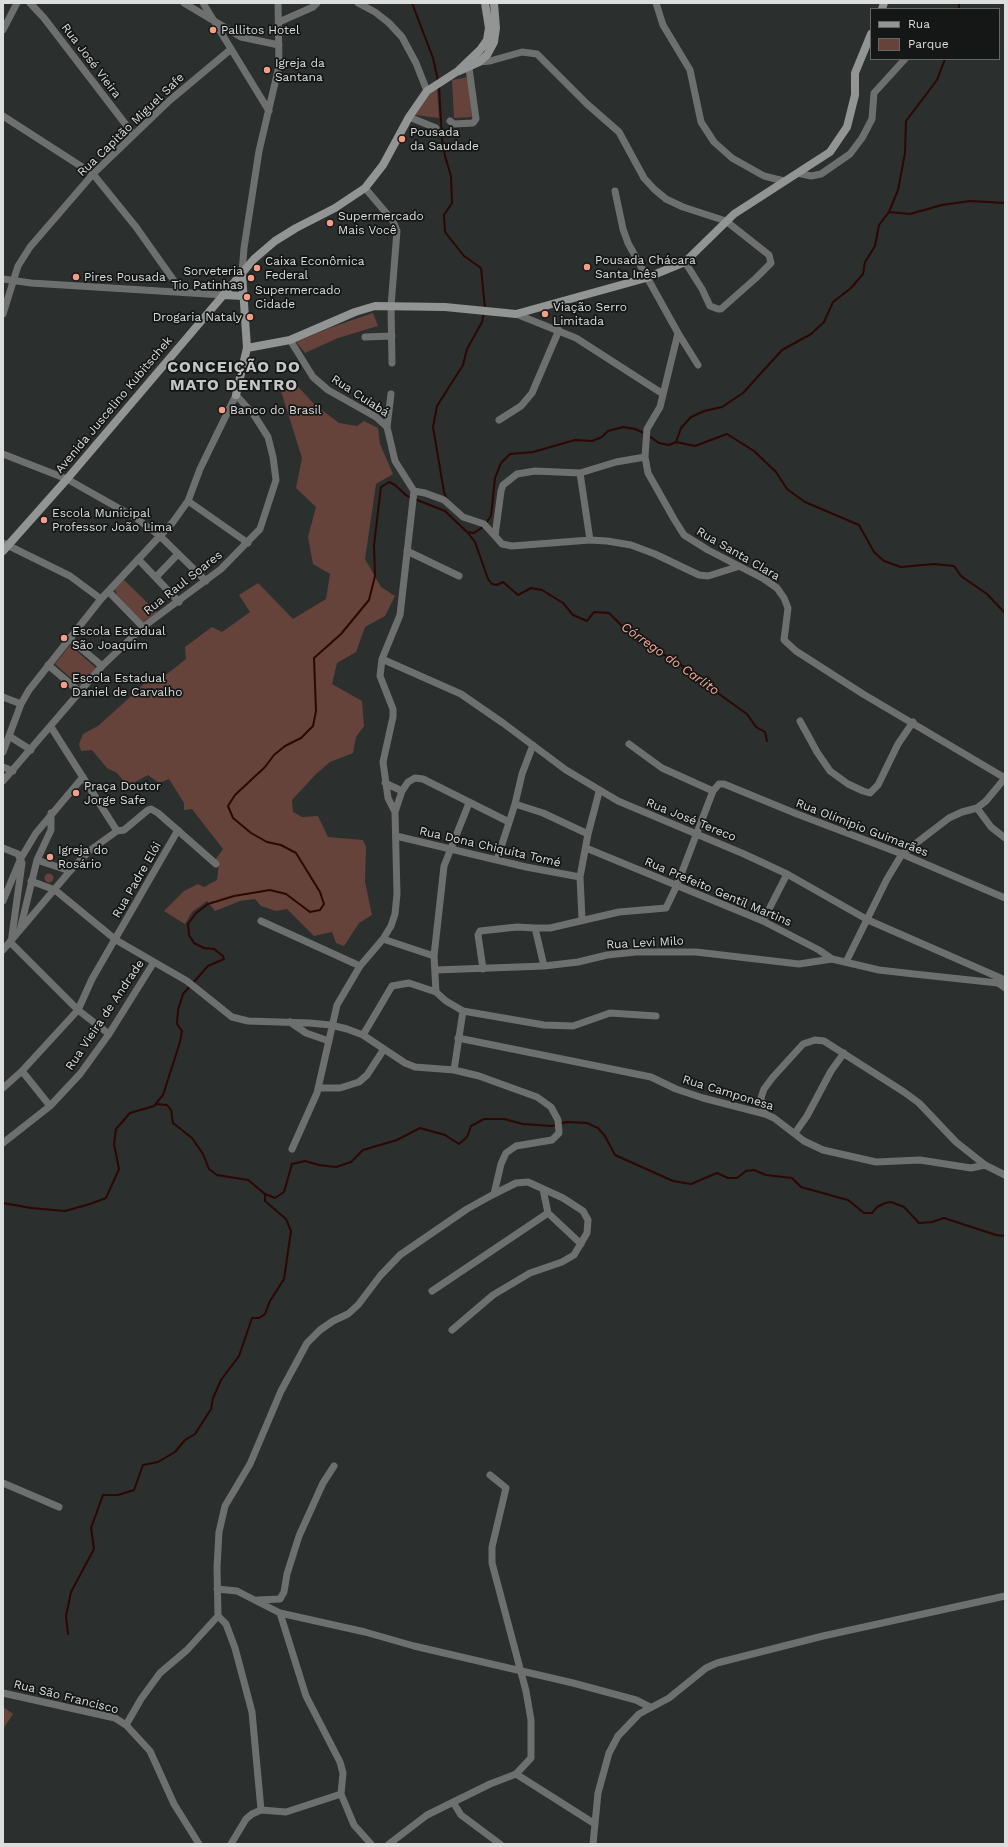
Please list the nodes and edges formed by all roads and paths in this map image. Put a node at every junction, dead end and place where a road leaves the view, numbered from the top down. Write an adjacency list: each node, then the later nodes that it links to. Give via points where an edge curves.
1 (17, 3): 13 (street)
2 (30, 3): 26 (street, Rua José Vieira)
3 (184, 3): 11 (street)
4 (203, 3): 11 (street)
5 (278, 3): 12 (street)
6 (317, 3): 12 (street)
7 (358, 3): 20 (street, via 389,23 402,38)
8 (485, 3): 19 (street, Avenida Juscelino Kubitschek, via 489,28 486,40)
9 (494, 3): 18 (street, via 494,42 487,55)
10 (656, 3): 29 (street, via 663,25 690,70 701,122 714,142 732,158 764,176)
11 (215, 21): 15 (street, via 241,37); 16 (street)
12 (279, 22): 15 (street)
13 (3, 30)
14 (870, 36): 27 (street, via 855,73 855,95 847,128 830,152)
15 (279, 45): 21 (street, via 279,66)
16 (230, 50): 21 (street); 26 (street, Rua Capitão Miguel Safe)
17 (904, 60): 27 (street, via 874,93 872,119 860,142 850,154 821,174 811,176)
18 (479, 62): 19 (street); 32 (street, via 522,52 537,54 587,104 620,132 644,178 654,189 666,199 683,207)
19 (469, 64): 20 (street, Avenida Juscelino Kubitschek); 24 (street, via 476,119 473,122 454,124)
20 (427, 91): 23 (street, Avenida Juscelino Kubitschek)
21 (268, 111): 34 (street)
22 (3, 116): 28 (street)
23 (408, 117): 25 (street); 30 (street, Avenida Juscelino Kubitschek, via 383,165)
24 (450, 121)
25 (436, 128)
26 (133, 134): 28 (street, Rua Capitão Miguel Safe)
27 (797, 173): 29 (street)
28 (93, 174): 37 (street, Rua Capitão Miguel Safe, via 30,247); 38 (street, via 136,227)
29 (784, 181): 32 (street)
30 (365, 188): 34 (street, Avenida Juscelino Kubitschek, via 275,241); 41 (street, via 393,221 397,231)
31 (615, 191): 35 (street, via 623,229)
32 (726, 221): 33 (street); 33 (street, via 769,255 770,266 718,309 710,306)
33 (685, 262): 35 (street)
34 (242, 273): 39 (street, Avenida Juscelino Kubitschek); 40 (street)
35 (646, 278): 43 (street); 45 (street)
36 (3, 279): 37 (street)
37 (13, 280): 38 (street); 42 (street, Rua Capitão Miguel Safe)
38 (182, 292): 39 (street)
39 (223, 295): 40 (street); 60 (street, Avenida Juscelino Kubitschek)
40 (242, 296): 49 (street)
41 (391, 306): 43 (street, via 433,306); 46 (street); 48 (street, via 375,306 355,312)
42 (3, 314)
43 (516, 314): 44 (street)
44 (559, 330): 53 (street, via 576,338); 55 (street, via 532,393 520,406)
45 (678, 333): 51 (street); 53 (street, Rua Santa Clara)
46 (392, 336): 47 (street); 50 (street)
47 (365, 337)
48 (290, 340): 49 (street); 56 (street, Rua Cuiabá, via 313,376 323,385 376,417)
49 (247, 348): 54 (street)
50 (392, 363)
51 (698, 365)
52 (391, 394): 56 (street)
53 (663, 394): 58 (street, Rua Santa Clara, via 660,407 647,429)
54 (236, 395): 62 (street, via 200,469); 66 (street, Rua Raul Soares, via 254,415 268,437 276,480 260,529)
55 (499, 420)
56 (387, 427): 61 (street, Rua Cuiabá, via 395,461)
57 (3, 454): 60 (street)
58 (645, 457): 59 (street, via 616,462); 71 (street, Rua Santa Clara, via 648,473 684,535)
59 (580, 473): 64 (street, via 535,471 517,474 501,491); 65 (street)
60 (67, 479): 63 (street, via 136,518); 67 (street, Avenida Juscelino Kubitschek)
61 (414, 494): 64 (street, via 425,493 444,500 463,517 485,525); 68 (street)
62 (188, 501): 63 (street); 66 (street)
63 (160, 536): 69 (street); 70 (street)
64 (495, 537): 65 (street, via 502,544 512,546)
65 (590, 540): 71 (street, via 631,545 699,575 708,576)
66 (248, 543): 74 (street, Rua Raul Soares)
67 (4, 547): 76 (street, via 70,576)
68 (407, 551): 72 (street); 80 (street, via 400,615)
69 (178, 554): 73 (street); 74 (street)
70 (138, 559): 73 (street); 75 (street)
71 (737, 567): 87 (street, Rua Santa Clara, via 771,584 784,598 788,608 783,636 786,643 863,694)
72 (459, 576)
73 (156, 577): 77 (street)
74 (206, 581): 77 (street, Rua Raul Soares)
75 (108, 592): 76 (street); 78 (street)
76 (102, 599): 79 (street)
77 (179, 602): 78 (street, Rua Raul Soares)
78 (143, 627): 82 (street, Rua Raul Soares)
79 (69, 638): 81 (street); 82 (street)
80 (382, 659): 91 (street, Rua José Tereco, via 461,694); 99 (street, via 380,676 393,709 383,762)
81 (48, 665): 83 (street); 85 (street)
82 (102, 666): 83 (street, Rua Raul Soares)
83 (80, 692): 88 (street, Rua Raul Soares)
84 (3, 697): 85 (street)
85 (21, 704): 89 (street)
86 (800, 721): 87 (street, via 830,771 848,784 870,793 878,785 898,744)
87 (913, 722): 97 (street, Rua Santa Clara)
88 (51, 727): 92 (street, Rua Raul Soares); 96 (street)
89 (9, 736): 92 (street); 93 (street)
90 (629, 744): 101 (street, via 662,768)
91 (533, 745): 102 (street, Rua José Tereco); 104 (street, via 522,774)
92 (31, 750): 95 (street, Rua Raul Soares)
93 (3, 752)
94 (3, 767): 95 (street)
95 (13, 771): 98 (street, Rua Raul Soares)
96 (83, 777): 107 (street); 110 (street)
97 (1005, 778): 105 (street)
98 (3, 781)
99 (385, 783): 100 (street); 106 (street, via 388,798)
100 (402, 791): 103 (street, via 408,782 415,778); 106 (street)
101 (713, 791): 111 (street); 118 (street, Rua Olímipio Guimarães, via 716,786 724,784)
102 (600, 792): 111 (street, Rua José Tereco, via 649,815); 112 (street)
103 (470, 803): 108 (street); 117 (street)
104 (515, 804): 108 (street); 112 (street, via 543,813)
105 (977, 808): 114 (street, via 991,827); 118 (street, via 949,818)
106 (395, 812): 113 (street)
107 (51, 813): 119 (street); 120 (street, via 51,830)
108 (509, 822): 121 (street)
109 (178, 830): 110 (street, via 151,809 124,830); 122 (street); 138 (street, Rua Padre Elói)
110 (117, 831): 123 (street, via 89,851)
111 (698, 833): 124 (street, Rua José Tereco); 127 (street)
112 (588, 834): 116 (street)
113 (396, 836): 117 (street, Rua Dona Chiquita Tomé); 137 (street, via 395,914)
114 (1005, 838)
115 (3, 848): 119 (street, via 18,854)
116 (586, 848): 125 (street); 127 (street, Rua Prefeito Gentil Martins)
117 (450, 850): 121 (street, Rua Dona Chiquita Tomé); 141 (street, via 444,866)
118 (902, 854): 129 (street, Rua Olímipio Guimarães); 132 (street)
119 (21, 858): 130 (street); 139 (street)
120 (37, 860): 123 (street); 126 (street)
121 (497, 860): 125 (street, Rua Dona Chiquita Tomé)
122 (216, 864)
123 (70, 871): 128 (street)
124 (787, 874): 132 (street, Rua José Tereco); 134 (street)
125 (580, 877): 131 (street)
126 (31, 881): 128 (street); 136 (street)
127 (678, 885): 131 (street, via 669,904 661,910 619,912); 134 (street, Rua Prefeito Gentil Martins)
128 (55, 890): 136 (street); 138 (street)
129 (1005, 898)
130 (3, 902)
131 (582, 920): 135 (street, via 550,928)
132 (868, 920): 144 (street); 149 (street, Rua José Tereco)
133 (261, 921): 145 (street)
134 (762, 921): 142 (street, Rua Prefeito Gentil Martins)
135 (535, 928): 146 (street); 147 (street, via 480,931 478,935)
136 (19, 932): 139 (street)
137 (383, 939): 141 (street); 145 (street)
138 (116, 940): 143 (street); 153 (street, Rua Padre Elói, via 92,979)
139 (11, 942): 140 (street); 153 (street)
140 (3, 950)
141 (434, 956): 148 (street)
142 (832, 959): 144 (street, Rua Prefeito Gentil Martins); 146 (street, Rua Levi Milo, via 799,964 696,952 636,952)
143 (154, 962): 156 (street, via 187,981 232,1017 248,1021); 158 (street, Rua Vieira de Andrade)
144 (846, 962): 150 (street, Rua Prefeito Gentil Martins, via 879,970)
145 (360, 966): 157 (street, via 337,1005)
146 (544, 966): 147 (street, Rua Levi Milo)
147 (483, 968): 148 (street, Rua Levi Milo)
148 (436, 970): 152 (street)
149 (1005, 980): 150 (street, Rua Prefeito Gentil Martins)
150 (998, 983): 151 (street)
151 (1005, 988)
152 (436, 992): 154 (street); 159 (street, via 410,983 392,986)
153 (78, 1010): 158 (street); 165 (street, Rua Padre Elói)
154 (463, 1011): 155 (street, via 564,1026 583,1024 610,1013); 160 (street)
155 (656, 1016)
156 (290, 1022): 157 (street); 161 (street, via 306,1033)
157 (332, 1025): 159 (street); 161 (street)
158 (109, 1034): 168 (street, Rua Vieira de Andrade, via 80,1074)
159 (363, 1035): 162 (street)
160 (458, 1038): 164 (street); 169 (street, Rua Camponesa, via 651,1077 676,1090)
161 (328, 1041): 167 (street)
162 (384, 1049): 164 (street, via 404,1063 415,1067); 167 (street, via 359,1082 340,1088)
163 (844, 1052): 169 (street, via 824,1041 815,1040 803,1044 764,1089 761,1098); 170 (street); 173 (street, via 920,1103 956,1142)
164 (454, 1070): 176 (street, via 479,1076 537,1097 551,1108 558,1120 559,1133 552,1140 510,1149 501,1164)
165 (22, 1071): 166 (street, Rua Padre Elói); 168 (street)
166 (5, 1083)
167 (318, 1088): 172 (street)
168 (50, 1106): 171 (street, Rua Vieira de Andrade)
169 (765, 1114): 170 (street, Rua Camponesa)
170 (795, 1133): 173 (street, Rua Camponesa, via 814,1147 876,1162 920,1160 966,1168)
171 (3, 1143)
172 (292, 1149)
173 (985, 1165): 174 (street)
174 (1005, 1175)
175 (543, 1189): 176 (street, via 522,1181); 177 (street); 178 (street, via 583,1211 588,1220 587,1233)
176 (494, 1194): 185 (street, via 467,1209 400,1255 358,1305 348,1314 320,1330 308,1343 281,1391 250,1464 225,1506 219,1532)
177 (548, 1213): 178 (street); 179 (street)
178 (581, 1244): 180 (street, via 574,1255 562,1262 530,1273 493,1295)
179 (432, 1291)
180 (452, 1330)
181 (334, 1466): 187 (street, via 319,1490 299,1536 280,1599)
182 (490, 1475): 190 (street, via 504,1484 507,1491 493,1539 492,1563)
183 (3, 1483): 184 (street)
184 (60, 1507)
185 (217, 1589): 187 (street, via 237,1591); 189 (street)
186 (1005, 1596): 192 (street, via 871,1625 717,1663 706,1668 669,1698)
187 (256, 1600): 188 (street)
188 (280, 1613): 190 (street); 195 (street, via 306,1696 340,1762 343,1773)
189 (218, 1616): 193 (street, via 187,1650 160,1673); 197 (street, via 226,1624 235,1648 252,1712)
190 (520, 1670): 192 (street, via 636,1700); 194 (street, via 531,1720 531,1758)
191 (3, 1693): 193 (street, Rua São Francisco, via 115,1718)
192 (650, 1707): 198 (street, via 629,1723 609,1753 598,1793)
193 (126, 1725): 199 (street, Rua São Francisco, via 150,1751 174,1804)
194 (516, 1774): 196 (street); 198 (street)
195 (341, 1794): 197 (street, via 286,1812); 201 (street, via 354,1825)
196 (453, 1802): 202 (street, via 427,1815); 203 (street, via 461,1815)
197 (261, 1810): 200 (street, via 246,1819)
198 (595, 1824): 204 (street)
199 (198, 1844)
200 (231, 1844)
201 (371, 1844)
202 (389, 1844)
203 (500, 1844)
204 (593, 1844)

